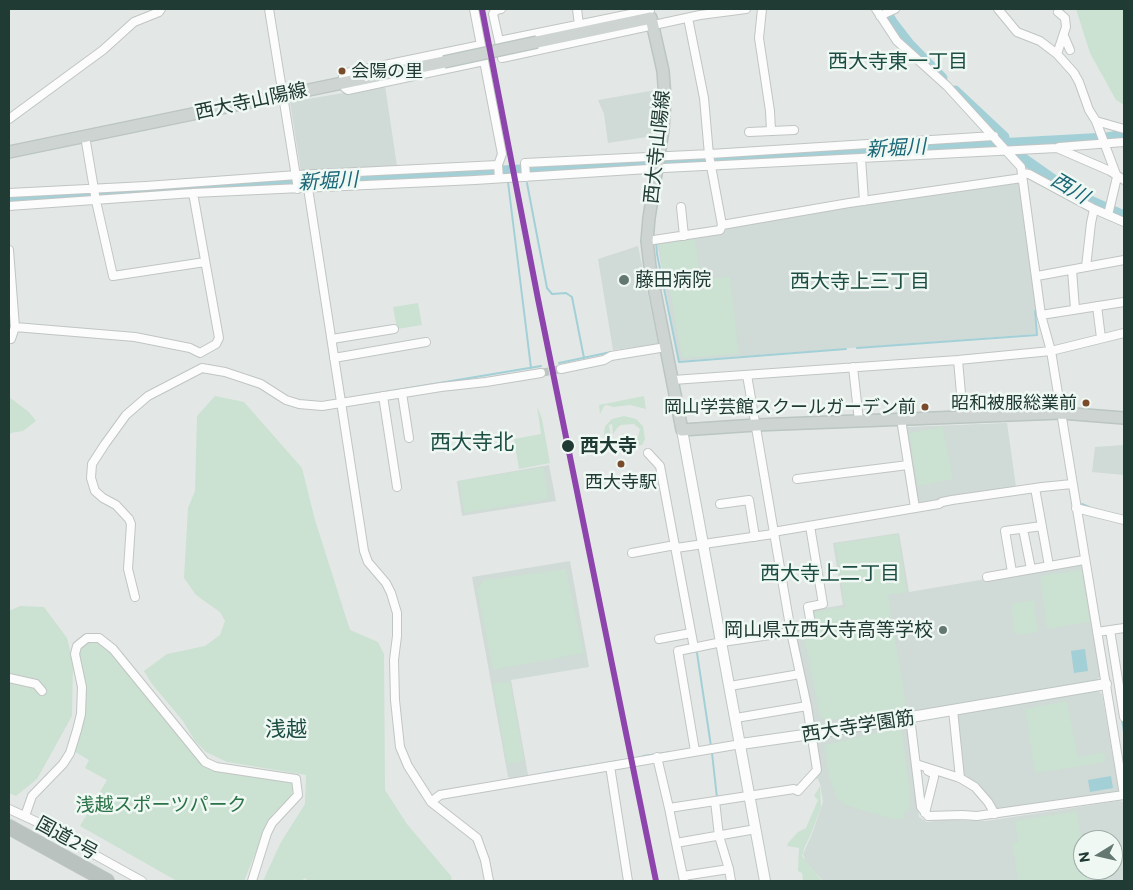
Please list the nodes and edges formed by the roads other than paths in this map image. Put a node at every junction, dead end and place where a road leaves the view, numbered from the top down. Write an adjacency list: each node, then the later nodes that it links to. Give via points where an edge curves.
1 (161, 9): 24 (street, via 134,22 103,50)
2 (269, 9): 23 (street)
3 (474, 9): 18 (street)
4 (501, 9): 17 (street, via 493,14)
5 (577, 9): 15 (street)
6 (746, 9): 10 (street)
7 (762, 9): 28 (street, via 759,38)
8 (876, 9): 12 (street)
9 (998, 9): 20 (street, via 1017,32 1040,41)
10 (702, 12): 14 (street)
11 (1058, 12): 16 (street, via 1065,18)
12 (887, 13): 31 (street, via 897,42 947,86)
13 (651, 15): 14 (street); 15 (street); 17 (street, via 502,58); 22 (main road, 西大寺山陽線, bridge); 38 (main road, 西大寺山陽線, via 665,85)
14 (688, 18): 37 (street, via 704,98)
15 (579, 25): 17 (street)
16 (1064, 36): 19 (street); 20 (street)
17 (499, 41)
18 (481, 45): 21 (street); 22 (street, via 346,73)
19 (1070, 50)
20 (1058, 54): 25 (street, via 1077,77)
21 (484, 61): 22 (street, via 348,90); 41 (street, via 502,154)
22 (344, 82): 23 (main road, 西大寺山陽線)
23 (283, 95): 30 (main road, 西大寺山陽線); 52 (street)
24 (9, 119)
25 (1096, 121): 26 (street); 33 (street)
26 (1124, 129)
27 (794, 130): 28 (street)
28 (771, 131): 29 (street)
29 (749, 132)
30 (85, 136): 36 (main road, 西大寺山陽線); 55 (street)
31 (995, 137): 35 (street); 37 (street)
32 (1124, 142): 33 (street)
33 (1104, 144): 34 (street); 50 (street)
34 (1057, 148): 35 (street); 50 (street)
35 (1006, 150): 39 (street); 48 (street, via 1021,167)
36 (9, 152)
37 (710, 154): 38 (street); 42 (street)
38 (659, 155): 40 (street); 44 (main road, 西大寺山陽線)
39 (861, 158): 42 (street); 60 (street)
40 (561, 161): 45 (street); 47 (street, via 525,163)
41 (498, 165): 43 (street); 49 (street)
42 (712, 165): 44 (street); 66 (street)
43 (475, 168): 46 (street); 51 (street)
44 (656, 169): 45 (street); 68 (main road, 西大寺山陽線)
45 (562, 173): 47 (street)
46 (344, 174): 52 (street); 53 (street)
47 (526, 175): 49 (street)
48 (1022, 176): 60 (street); 63 (street, via 1029,174); 74 (street)
49 (499, 177): 51 (street)
50 (1121, 178): 64 (street)
51 (475, 179): 53 (street)
52 (298, 182): 54 (street); 56 (street); 58 (street)
53 (345, 185): 54 (street)
54 (308, 188): 84 (street)
55 (94, 189): 56 (street); 57 (street); 59 (street)
56 (147, 191): 58 (street); 59 (street)
57 (9, 193)
58 (193, 193): 71 (street)
59 (96, 200): 61 (street); 71 (street, via 113,276)
60 (864, 201): 66 (street)
61 (9, 206)
62 (680, 208): 67 (street)
63 (1094, 209): 64 (street); 72 (street)
64 (1110, 212): 65 (street)
65 (1124, 222)
66 (722, 225): 67 (street, via 720,230)
67 (684, 236): 68 (street)
68 (647, 241): 86 (main road, 西大寺山陽線)
69 (9, 250): 79 (street)
70 (1124, 260): 72 (street)
71 (205, 262): 88 (street, via 219,338 216,344)
72 (1086, 268): 73 (street)
73 (1072, 270): 74 (street); 77 (street)
74 (1036, 276): 78 (street)
75 (1124, 302): 76 (street)
76 (1097, 306): 77 (street); 83 (street)
77 (1075, 309): 78 (street)
78 (1041, 315): 87 (street)
79 (15, 327): 82 (street); 88 (street, via 134,337 190,348)
80 (394, 329): 84 (street)
81 (1124, 333): 83 (street)
82 (9, 338)
83 (1101, 338): 87 (street)
84 (332, 339): 89 (street)
85 (426, 342): 89 (street)
86 (666, 347): 93 (street); 96 (main road, 西大寺山陽線)
87 (1050, 351): 90 (street); 100 (street)
88 (200, 353): 92 (street)
89 (334, 358): 99 (street)
90 (958, 360): 91 (street); 102 (street)
91 (853, 367): 95 (street); 104 (street)
92 (202, 368): 99 (street, via 261,384 286,400 299,404 322,406); 132 (street, via 148,396 126,415 92,464 91,478 95,491 116,505 131,524 128,569)
93 (561, 369)
94 (541, 373): 97 (street)
95 (747, 375): 96 (street); 106 (street)
96 (673, 380): 107 (main road, 西大寺山陽線)
97 (402, 393): 98 (street); 108 (street)
98 (383, 396): 99 (street); 113 (street)
99 (341, 402): 164 (street, via 365,557 386,582 395,602 395,700 400,747 408,766)
100 (1060, 409): 101 (main road); 102 (main road); 105 (main road); 112 (street)
101 (1124, 410)
102 (963, 413): 103 (main road)
103 (903, 416): 104 (main road); 110 (street)
104 (858, 418): 106 (main road)
105 (1124, 418)
106 (755, 422): 107 (main road); 122 (street)
107 (681, 426): 124 (street)
108 (409, 438)
109 (648, 453): 125 (street, via 660,466)
110 (908, 465): 111 (street); 116 (street)
111 (797, 479)
112 (1072, 484): 114 (street); 117 (street)
113 (397, 487)
114 (1035, 488): 116 (street); 120 (street)
115 (720, 504): 123 (street, via 749,500)
116 (915, 508): 119 (street)
117 (1076, 508): 118 (street); 127 (street)
118 (1124, 520)
119 (810, 526): 122 (street); 134 (street, via 823,604 808,607 811,624)
120 (1042, 526): 121 (street); 128 (street)
121 (1023, 528): 129 (street); 130 (street, via 1005,531)
122 (773, 533): 123 (street); 134 (street)
123 (755, 537): 124 (street)
124 (704, 544): 125 (street); 139 (street)
125 (676, 547): 126 (street); 137 (street)
126 (632, 553)
127 (1084, 560): 128 (street); 136 (street)
128 (1049, 566): 129 (street)
129 (1031, 569): 130 (street)
130 (1012, 572): 131 (street)
131 (986, 577)
132 (136, 597)
133 (1124, 628): 135 (street)
134 (790, 629): 139 (street); 141 (street)
135 (1110, 630): 136 (street); 146 (street)
136 (1097, 632): 143 (street)
137 (691, 633): 138 (street); 140 (street)
138 (659, 639)
139 (722, 642): 140 (street); 144 (street)
140 (694, 648): 154 (street, via 678,651)
141 (800, 674): 144 (street); 147 (street)
142 (9, 678): 145 (street, via 36,684)
143 (1106, 684): 148 (street, 西大寺学園筋); 161 (street)
144 (730, 686): 149 (street)
145 (42, 691)
146 (1122, 693): 151 (street)
147 (807, 706): 149 (street); 152 (street)
148 (953, 710): 150 (street, 西大寺学園筋); 158 (street)
149 (736, 718): 153 (street)
150 (910, 718): 152 (street, 西大寺学園筋); 157 (street)
151 (1124, 718)
152 (811, 734): 153 (street, 西大寺学園筋); 162 (street, via 817,770 798,791)
153 (741, 744): 154 (street, 西大寺学園筋); 162 (street)
154 (695, 751): 155 (street, 西大寺学園筋)
155 (657, 757): 156 (street, 西大寺学園筋); 165 (street)
156 (610, 766): 164 (street, 西大寺学園筋, via 440,794); 180 (street)
157 (916, 766): 158 (street); 159 (street); 160 (street, via 934,774)
158 (960, 778): 168 (street, via 978,789)
159 (919, 785): 160 (street); 167 (street)
160 (931, 787): 167 (street)
161 (1124, 795): 168 (street)
162 (750, 796): 163 (street); 171 (street)
163 (717, 801): 165 (street); 172 (street)
164 (432, 802): 179 (street, via 477,838)
165 (669, 808): 173 (street)
166 (9, 809): 169 (street)
167 (925, 813): 168 (street, via 931,816)
168 (995, 814)
169 (25, 816): 177 (street); 178 (street, via 32,796 70,753 82,714 77,646 87,638 99,638 113,649 205,762 221,768 296,779 298,795 272,823)
170 (9, 827): 176 (highway, 国道2号)
171 (756, 829): 172 (street); 182 (street)
172 (721, 835): 173 (street); 174 (street)
173 (676, 843): 175 (street)
174 (729, 869): 175 (street); 181 (street)
175 (684, 878)
176 (107, 881)
177 (142, 881)
178 (252, 881)
179 (489, 881)
180 (628, 881)
181 (731, 881)
182 (765, 881)

